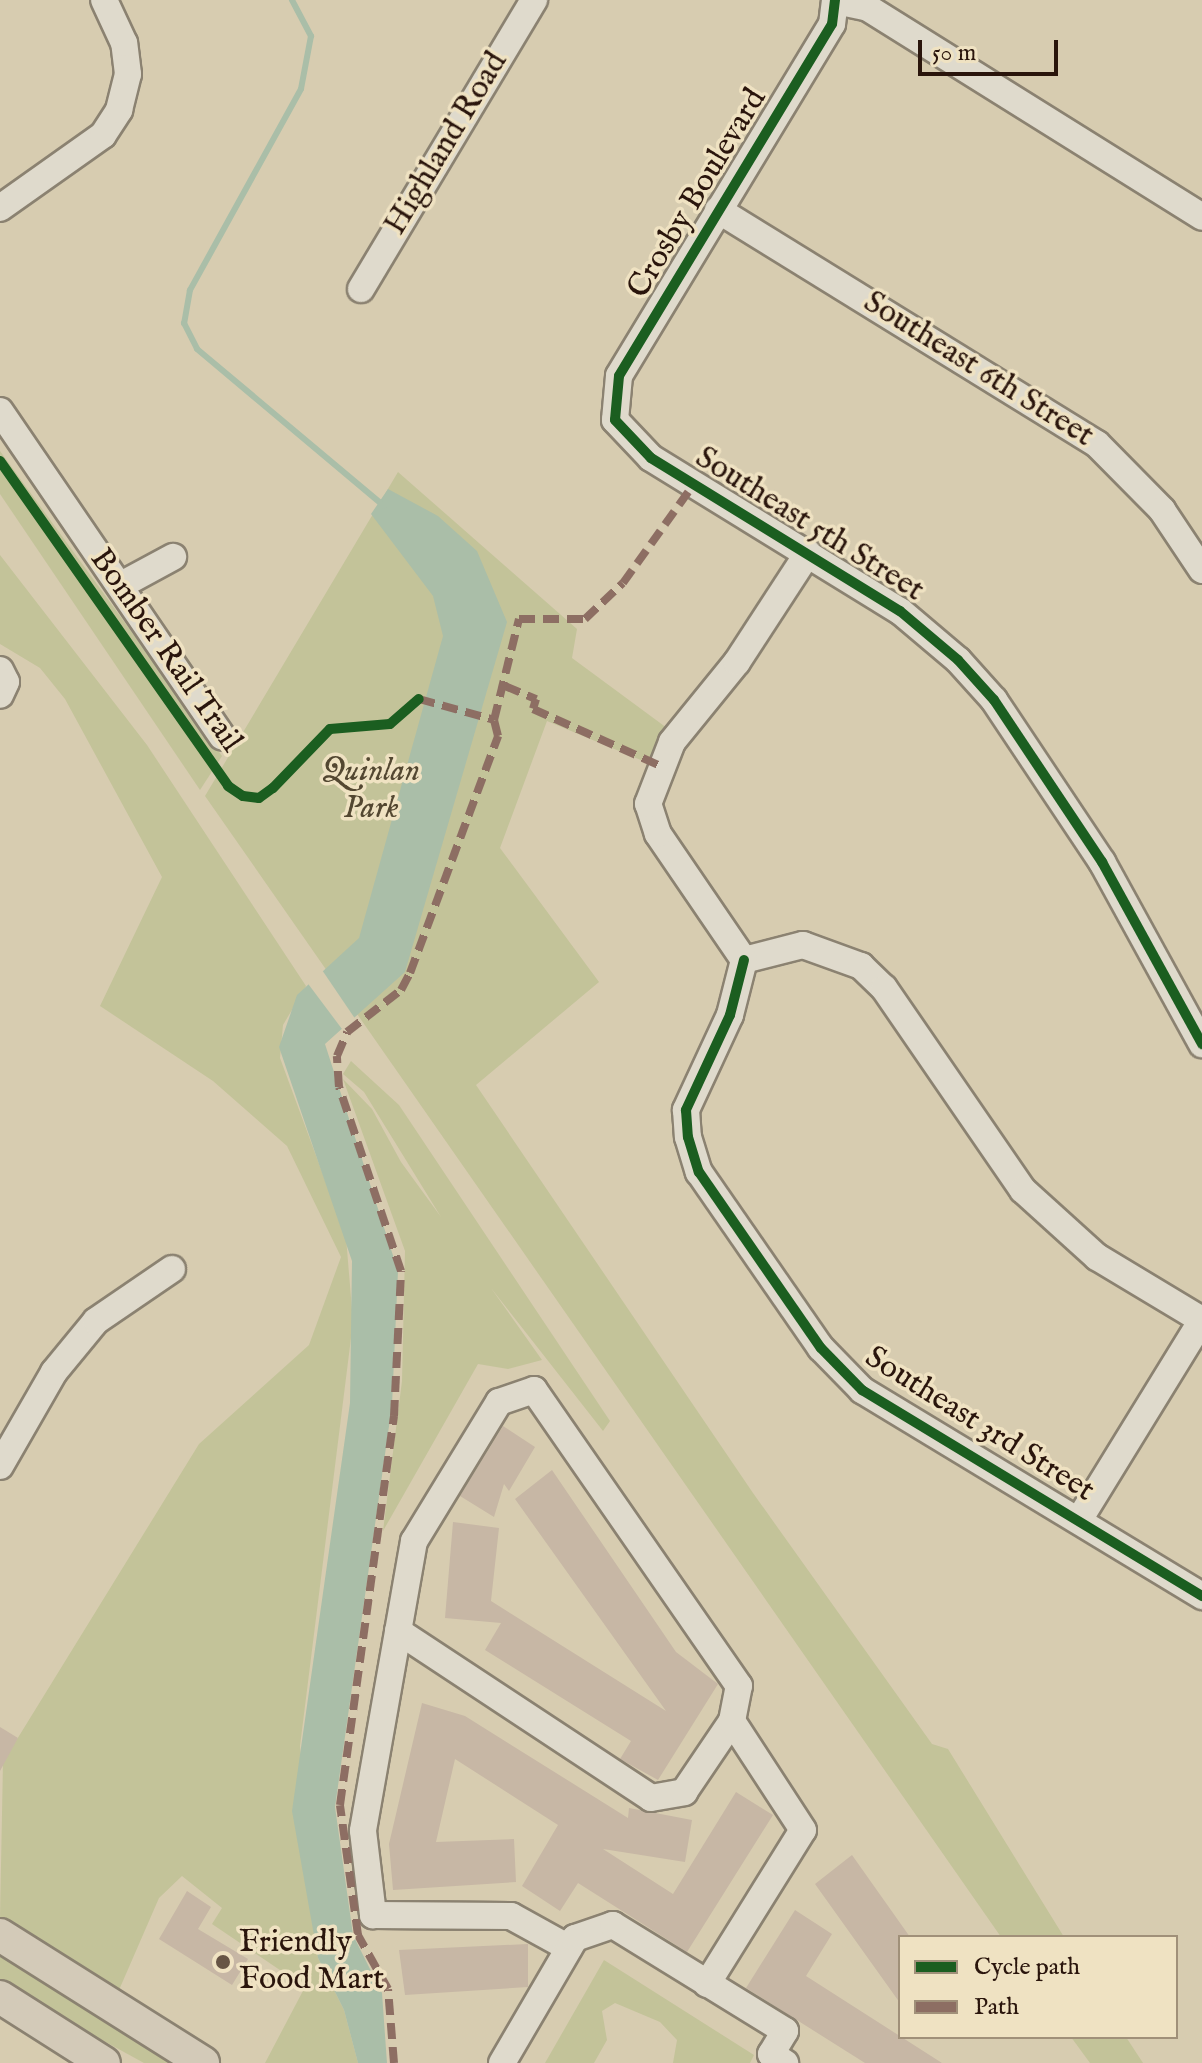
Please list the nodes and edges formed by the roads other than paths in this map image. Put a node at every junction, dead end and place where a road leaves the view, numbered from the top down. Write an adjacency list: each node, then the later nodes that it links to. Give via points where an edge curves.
1 (104, 0): 4 (street, via 124,43 128,74 119,110 103,135)
2 (534, 0): 7 (street, Highland Road)
3 (835, 0): 5 (street, Crosby Boulevard, via 832,24); 6 (street, via 868,8)
4 (0, 208)
5 (718, 210): 9 (street, Crosby Boulevard, via 619,376); 12 (street, Southeast 6th Street, via 1097,444 1162,510)
6 (1202, 217)
7 (361, 289)
8 (0, 411): 13 (street)
9 (615, 420): 10 (street, Southeast 5th Street, via 651,458)
10 (808, 553): 15 (street, via 737,662 672,742 648,804 658,834); 16 (street, Southeast 5th Street, via 924,628 994,700 1102,862)
11 (173, 557): 13 (street)
12 (1202, 570)
13 (123, 584): 14 (street)
14 (222, 736)
15 (744, 960): 18 (street, via 803,945 861,966 884,988 1023,1190 1097,1257); 20 (street, Southeast 3rd Street, via 730,1015 686,1110 699,1172 821,1348 862,1390)
16 (1202, 1044)
17 (172, 1269): 19 (street, via 96,1321 54,1372)
18 (1202, 1320): 20 (street)
19 (0, 1466)
20 (1079, 1520): 21 (street, Southeast 3rd Street)
21 (1202, 1596)
22 (398, 1631): 23 (street, via 651,1798 684,1792); 23 (street, via 414,1541 499,1402 534,1390 739,1686); 25 (street, via 363,1831 373,1915 511,1916)
23 (732, 1721): 26 (street, via 803,1830)
24 (0, 1935): 29 (main road)
25 (569, 1948): 26 (street, via 575,1938 613,1925); 30 (street)
26 (707, 1984): 31 (street, via 785,2031 771,2054)
27 (0, 1997): 28 (main road)
28 (104, 2063)
29 (203, 2063)
30 (502, 2063)
31 (785, 2063)

